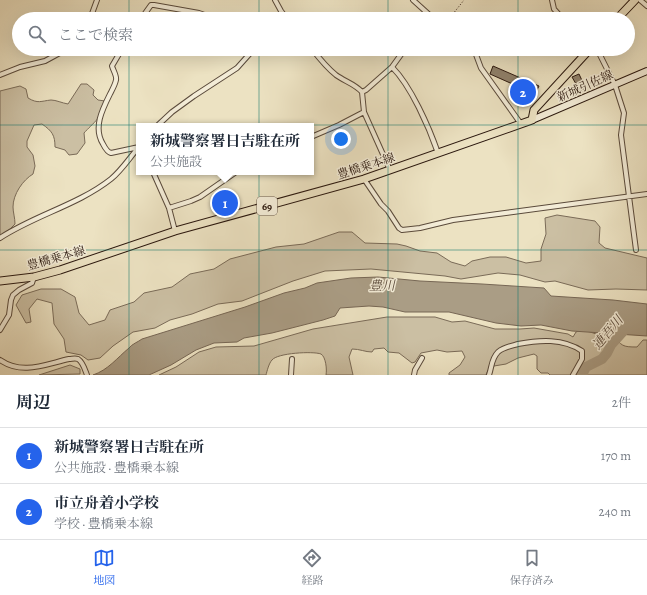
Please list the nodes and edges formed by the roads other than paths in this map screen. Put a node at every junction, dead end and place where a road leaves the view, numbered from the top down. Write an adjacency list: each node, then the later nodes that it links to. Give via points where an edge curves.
1 (97, 0): 8 (street)
2 (275, 0): 11 (street)
3 (413, 0): 12 (street)
4 (552, 0): 13 (street)
5 (635, 0): 14 (main road)
6 (640, 0): 7 (street)
7 (647, 6)
8 (93, 12)
9 (145, 12): 10 (street, via 154,5)
10 (193, 12)
11 (282, 12)
12 (425, 12)
13 (557, 12)
14 (624, 12)
15 (54, 56): 25 (street)
16 (118, 56): 33 (street, via 112,66 117,78 106,102 98,132 108,152)
17 (248, 56): 30 (street, via 237,68 194,96)
18 (317, 56): 27 (street, via 326,67)
19 (400, 56): 23 (street)
20 (476, 56): 31 (street, via 481,68)
21 (584, 56): 29 (main road, via 534,110)
22 (600, 56): 26 (street)
23 (392, 67): 27 (street); 35 (street, via 417,106)
24 (647, 71): 26 (main road, 新城引佐線)
25 (0, 75)
26 (614, 84): 29 (main road, 新城引佐線); 41 (street, via 624,113 621,135)
27 (362, 92): 28 (street)
28 (364, 112): 32 (street); 36 (street)
29 (532, 120): 31 (main road, 豊橋乗本線 / 69)
30 (160, 123)
31 (521, 124): 35 (main road, 豊橋乗本線 / 69)
32 (314, 135)
33 (136, 148)
34 (136, 151): 44 (street, via 117,173 91,192 13,229)
35 (438, 154): 36 (main road, 豊橋乗本線 / 69)
36 (390, 170): 39 (main road, 豊橋乗本線 / 69)
37 (155, 175): 42 (street)
38 (232, 175): 42 (street, via 200,197)
39 (364, 179): 41 (street, via 402,230 453,220); 43 (main road, 豊橋乗本線 / 69)
40 (647, 194): 41 (street)
41 (630, 196): 45 (street)
42 (169, 208): 43 (street)
43 (175, 231): 46 (main road, 豊橋乗本線 / 69)
44 (0, 238)
45 (636, 250)
46 (34, 277): 47 (main road, 豊橋乗本線 / 69); 48 (street, via 32,283 13,295 9,315)
47 (0, 281)
48 (0, 330)
49 (422, 358): 56 (street)
50 (292, 359): 55 (street)
51 (0, 360): 53 (street)
52 (43, 370): 54 (street, via 74,358 83,364)
53 (13, 372)
54 (87, 375)
55 (291, 375)
56 (414, 375)
57 (489, 375): 58 (street, via 492,361 506,347 540,340 572,346 582,351 582,359)
58 (573, 375)

